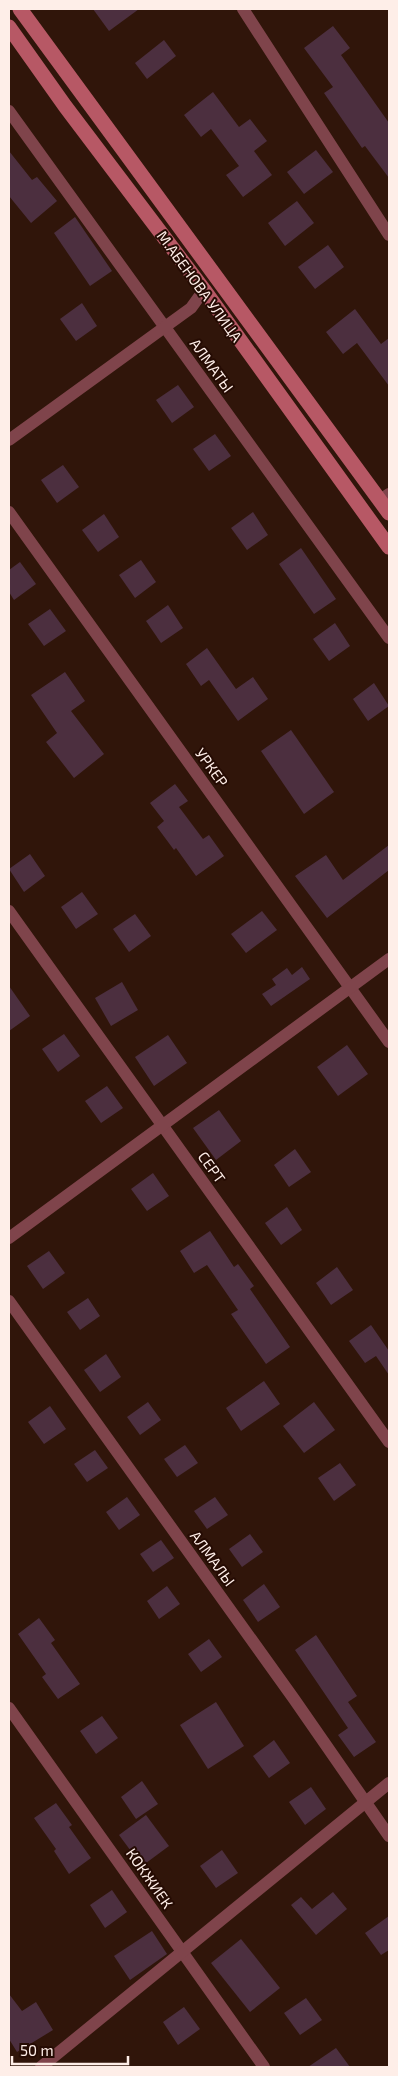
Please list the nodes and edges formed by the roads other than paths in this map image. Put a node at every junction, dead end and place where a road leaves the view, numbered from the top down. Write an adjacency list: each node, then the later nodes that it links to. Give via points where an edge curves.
1 (20, 9): 9 (main road, М.АБЕНОВА УЛИЦА)
2 (243, 9): 5 (street)
3 (9, 27): 6 (main road, М.АБЕНОВА УЛИЦА)
4 (9, 111): 7 (street, АЛМАТЫ)
5 (389, 235)
6 (204, 290): 7 (street, via 192,308); 12 (main road, М.АБЕНОВА УЛИЦА)
7 (164, 328): 8 (street); 13 (street, АЛМАТЫ)
8 (9, 440)
9 (385, 497): 11 (main road, М.АБЕНОВА УЛИЦА)
10 (9, 512): 16 (street, УРКЕР)
11 (389, 513)
12 (389, 547)
13 (389, 638)
14 (9, 912): 18 (street, СЕРТ)
15 (389, 959): 16 (street)
16 (350, 987): 17 (street, УРКЕР); 18 (street)
17 (389, 1042)
18 (162, 1125): 19 (street); 21 (street, СЕРТ)
19 (9, 1238)
20 (9, 1301): 24 (street, АЛМАЛЫ)
21 (389, 1442)
22 (9, 1708): 26 (street, КОКЖИЕК)
23 (389, 1783): 24 (street)
24 (366, 1802): 25 (street, АЛМАЛЫ); 26 (street)
25 (389, 1836)
26 (182, 1952): 27 (street); 28 (street, КОКЖИЕК)
27 (41, 2067)
28 (264, 2067)

